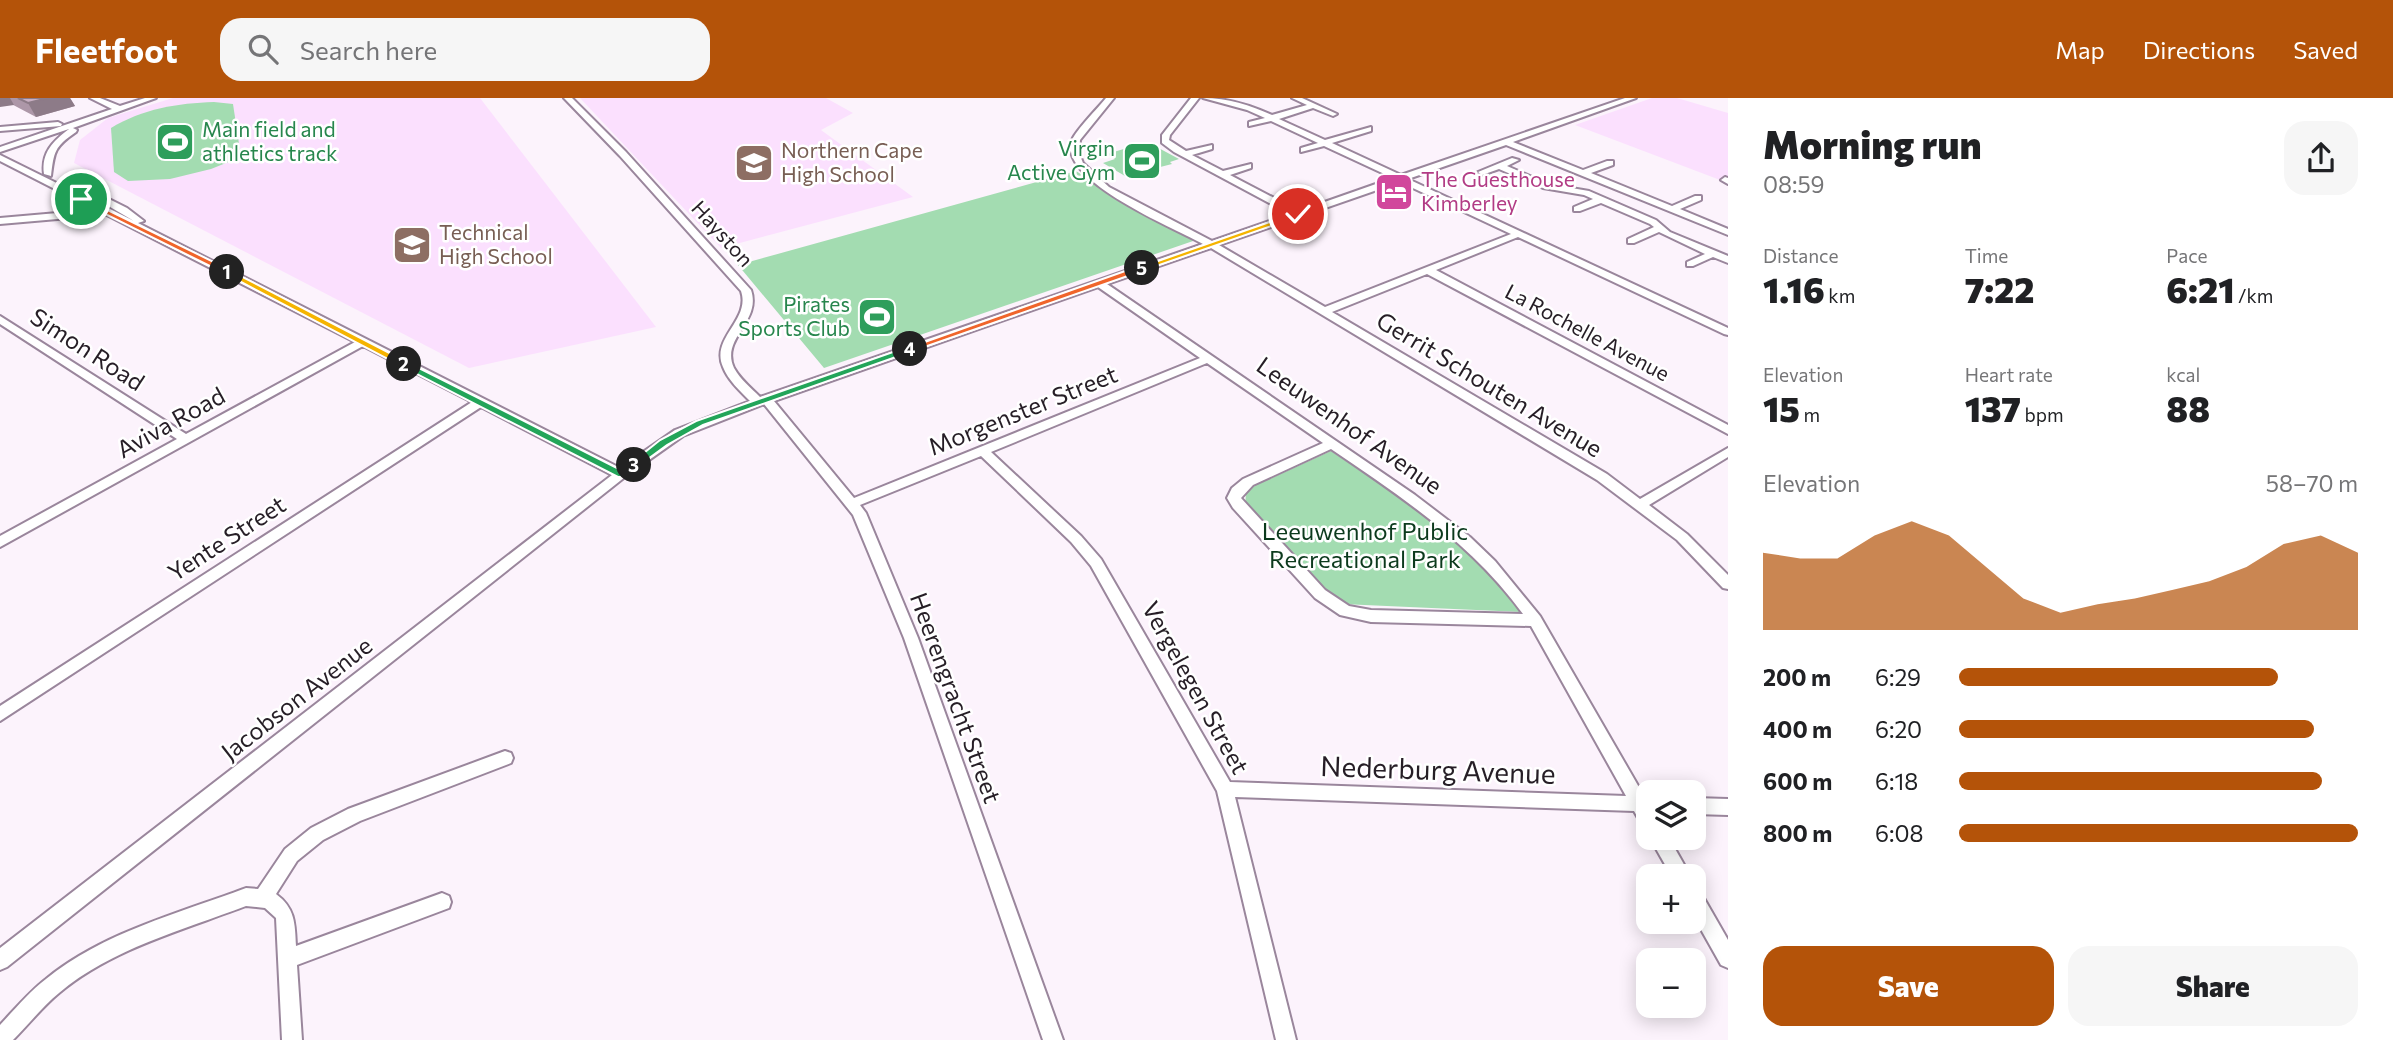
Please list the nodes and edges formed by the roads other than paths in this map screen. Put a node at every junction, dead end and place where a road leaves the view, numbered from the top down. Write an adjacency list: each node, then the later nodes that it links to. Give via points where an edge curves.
1 (94, 98): 10 (street)
2 (152, 98): 10 (street)
3 (568, 98): 57 (street, Hayston, via 749,295 748,312 728,343 725,358 733,375)
4 (1110, 98): 46 (street, Gerrit Schouten Avenue, via 1079,134 1075,153 1079,164 1106,189)
5 (1195, 98): 22 (street, via 1165,138)
6 (1207, 98): 13 (street, via 1243,105)
7 (1296, 98): 9 (street)
8 (1632, 98): 17 (street, Jacobson Avenue)
9 (1313, 106): 12 (street); 13 (street)
10 (119, 109): 11 (street)
11 (106, 114): 15 (street); 21 (street); 29 (street, via 73,130 51,148)
12 (1333, 114)
13 (1272, 118): 14 (street); 18 (street)
14 (1252, 124)
15 (0, 129)
16 (1368, 129): 18 (street)
17 (1506, 142): 28 (street); 31 (street, Jacobson Avenue)
18 (1325, 144): 20 (street); 31 (street)
19 (1209, 147): 22 (street)
20 (1304, 150)
21 (1, 151): 29 (street); 37 (street)
22 (1185, 154): 30 (street)
23 (1516, 160): 26 (street)
24 (1610, 163): 28 (street)
25 (1248, 166): 30 (street)
26 (1500, 166): 27 (street); 32 (street)
27 (1482, 172)
28 (1584, 173): 33 (street)
29 (48, 174): 37 (street)
30 (1223, 174): 40 (street)
31 (1399, 178): 40 (street, Jacobson Avenue); 44 (street)
32 (1546, 186): 34 (street); 35 (street)
33 (1616, 186): 35 (street); 39 (street)
34 (1532, 191)
35 (1596, 198): 38 (street); 42 (street)
36 (1698, 198): 39 (street)
37 (102, 204): 41 (street, via 69,215); 55 (street)
38 (1577, 209)
39 (1672, 209): 43 (street)
40 (1298, 214): 46 (street, Jacobson Avenue)
41 (0, 222)
42 (1660, 228): 45 (street); 47 (street)
43 (1728, 232)
44 (1518, 234): 50 (street); 54 (street)
45 (1631, 241)
46 (1212, 244): 51 (street, Jacobson Avenue); 52 (street, Gerrit Schouten Avenue)
47 (1713, 254): 48 (street); 49 (street)
48 (1728, 260)
49 (1690, 264)
50 (1428, 270): 52 (street); 59 (street, La Rochelle Avenue)
51 (1099, 283): 56 (street, Leeuwenhof Avenue); 57 (street, Jacobson Avenue)
52 (1325, 312): 66 (street, Gerrit Schouten Avenue)
53 (0, 319): 60 (street, Simon Road)
54 (1728, 332)
55 (362, 342): 58 (street); 60 (street, Aviva Road)
56 (1208, 359): 61 (street, Leeuwenhof Avenue); 62 (street, Morgenster Street)
57 (762, 401): 64 (street, Jacobson Avenue, via 679,433); 65 (street, Heerengracht Street)
58 (479, 402): 64 (street); 70 (street, Yente Street)
59 (1728, 430)
60 (186, 439): 67 (street, Aviva Road)
61 (1332, 444): 69 (street, Leeuwenhof Avenue, via 1479,551 1516,591); 69 (street, via 1248,482 1234,498 1320,594 1337,608 1371,616)
62 (982, 450): 65 (street, Morgenster Street); 72 (street, Vergelegen Street, via 1096,563)
63 (1728, 452): 66 (street)
64 (621, 474): 82 (street, Jacobson Avenue)
65 (853, 503): 85 (street, Heerengracht Street, via 911,638)
66 (1641, 504): 68 (street, Gerrit Schouten Avenue)
67 (0, 541)
68 (1728, 584)
69 (1535, 620): 73 (street, Leeuwenhof Avenue)
70 (0, 714)
71 (505, 758): 77 (street, via 354,815 317,834 291,855)
72 (1225, 789): 76 (street, Nederburg Avenue); 86 (street, Vergelegen Street)
73 (1636, 792)
74 (1706, 806): 75 (street)
75 (1728, 807)
76 (1636, 809)
77 (263, 897): 80 (street, via 285,916); 83 (street, via 219,904 93,958 52,986)
78 (442, 902): 80 (street)
79 (1706, 920): 81 (street)
80 (289, 958): 84 (street)
81 (1728, 958)
82 (0, 960)
83 (0, 1039)
84 (292, 1040)
85 (1053, 1040)
86 (1286, 1040)

